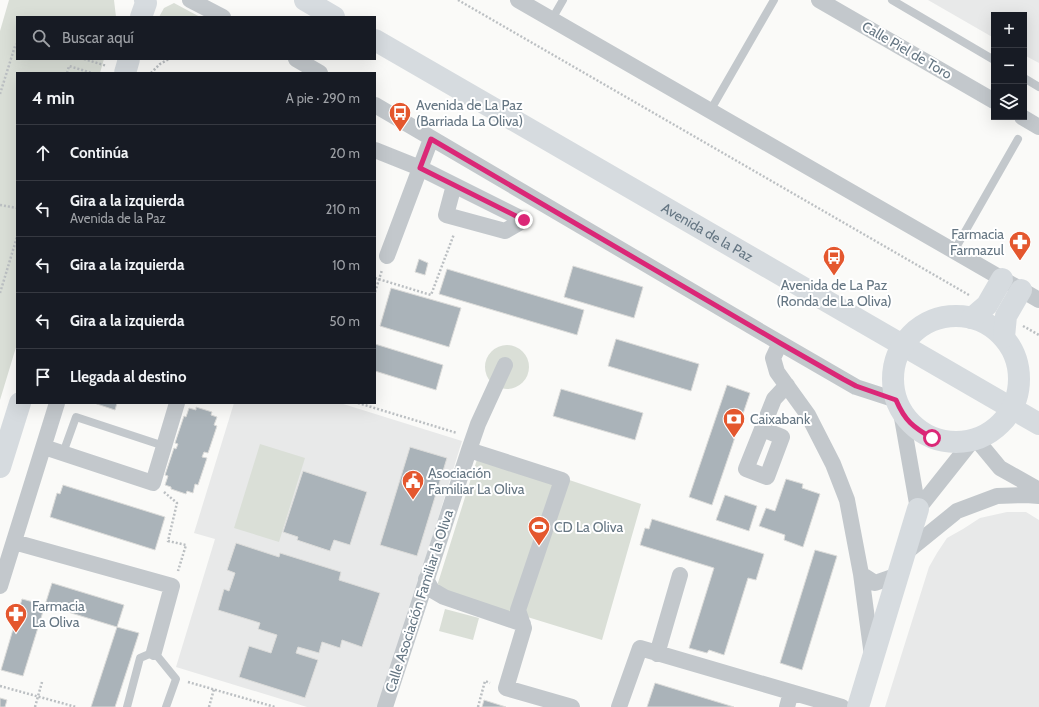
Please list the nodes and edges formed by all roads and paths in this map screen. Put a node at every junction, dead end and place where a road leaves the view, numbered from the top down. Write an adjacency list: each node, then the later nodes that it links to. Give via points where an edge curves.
1 (145, 0): 10 (main road)
2 (190, 0): 11 (street)
3 (305, 0): 12 (main road)
4 (458, 0): 50 (path)
5 (518, 0): 13 (street)
6 (563, 0): 13 (lane)
7 (774, 0): 30 (lane)
8 (819, 0): 28 (street, Calle Piel de Toro)
9 (892, 0): 16 (lane)
10 (142, 16)
11 (221, 16)
12 (332, 16)
13 (552, 20): 30 (street)
14 (376, 41): 55 (main road, Avenida de la Paz)
15 (16, 45): 27 (path)
16 (991, 58)
17 (90, 60): 20 (path)
18 (167, 60): 23 (path)
19 (298, 60): 24 (street)
20 (125, 66)
21 (67, 72): 22 (path, via 70,66)
22 (89, 72)
23 (152, 72)
24 (318, 72)
25 (1027, 80): 26 (lane)
26 (1039, 87)
27 (0, 94)
28 (991, 99)
29 (376, 106): 33 (street)
30 (710, 111): 42 (street)
31 (1027, 120): 32 (street)
32 (1039, 127)
33 (431, 139): 36 (street); 54 (street)
34 (1018, 139): 42 (lane)
35 (376, 150): 36 (street)
36 (420, 168): 37 (street); 43 (street)
37 (454, 185): 40 (street, via 446,215); 40 (street, via 524,220 504,231)
38 (0, 205): 39 (path)
39 (16, 208)
40 (460, 219): 46 (path, via 431,295)
41 (16, 241): 48 (path)
42 (954, 251): 45 (street)
43 (387, 256): 46 (path)
44 (376, 278): 46 (path)
45 (1002, 279): 49 (street); 50 (main road)
46 (379, 280): 47 (path)
47 (376, 289)
48 (0, 293)
49 (1030, 295): 51 (main road)
50 (980, 311): 53 (main road, via 990,325); 55 (main road, via 933,320 916,330)
51 (1006, 316): 52 (path); 53 (main road)
52 (1039, 335)
53 (1004, 337): 63 (main road, via 1014,353 1019,372 1019,391)
54 (780, 343): 57 (street, via 773,358 777,372); 62 (street, via 856,386)
55 (902, 344): 62 (main road, via 894,362 892,381); 63 (main road, Avenida de la Paz)
56 (505, 365): 67 (street, Calle Asociación Familiar la Oliva)
57 (787, 385): 65 (street, via 774,399); 78 (street, via 808,415 833,464 847,500)
58 (20, 404): 71 (main road)
59 (57, 404): 69 (street)
60 (177, 404): 68 (street)
61 (361, 404): 67 (path)
62 (898, 406): 66 (main road, via 914,428 932,438 951,443); 75 (street)
63 (1012, 409): 64 (main road, Avenida de la Paz); 66 (main road, via 1003,422 991,432)
64 (1039, 424)
65 (762, 429)
66 (974, 440): 73 (street, via 1000,468); 75 (street)
67 (471, 444): 81 (street, Calle Asociación Familiar la Oliva); 84 (street, via 562,480 518,610)
68 (164, 446): 70 (lane, via 76,417); 72 (street)
69 (44, 447): 70 (street); 76 (street)
70 (63, 453): 72 (street)
71 (0, 467)
72 (153, 483): 83 (path, via 177,503 168,541 186,545)
73 (1039, 490)
74 (1039, 496): 77 (street, via 996,496 957,511)
75 (918, 509): 77 (main road)
76 (14, 542): 82 (street); 83 (street)
77 (904, 554): 80 (main road)
78 (861, 574): 80 (street, via 875,583); 87 (street)
79 (680, 575): 86 (street)
80 (898, 575): 87 (main road)
81 (426, 579): 84 (street, via 432,590 444,597); 101 (street, Calle Asociación Familiar la Oliva)
82 (0, 586)
83 (172, 586): 85 (street)
84 (524, 626): 91 (street)
85 (154, 652): 88 (lane); 97 (lane, via 140,658)
86 (657, 654): 94 (street); 104 (street, via 640,648)
87 (872, 660): 106 (main road)
88 (176, 679): 92 (path); 98 (lane)
89 (42, 682): 93 (path)
90 (0, 686): 93 (path)
91 (506, 688): 102 (path, via 486,681); 103 (street)
92 (214, 689): 99 (path); 100 (path)
93 (38, 698): 95 (path); 96 (path)
94 (789, 700): 105 (street)
95 (35, 707)
96 (76, 707)
97 (127, 707)
98 (166, 707)
99 (209, 707)
100 (275, 707)
101 (385, 707)
102 (478, 707)
103 (572, 707)
104 (619, 707)
105 (842, 707)
106 (858, 707)

